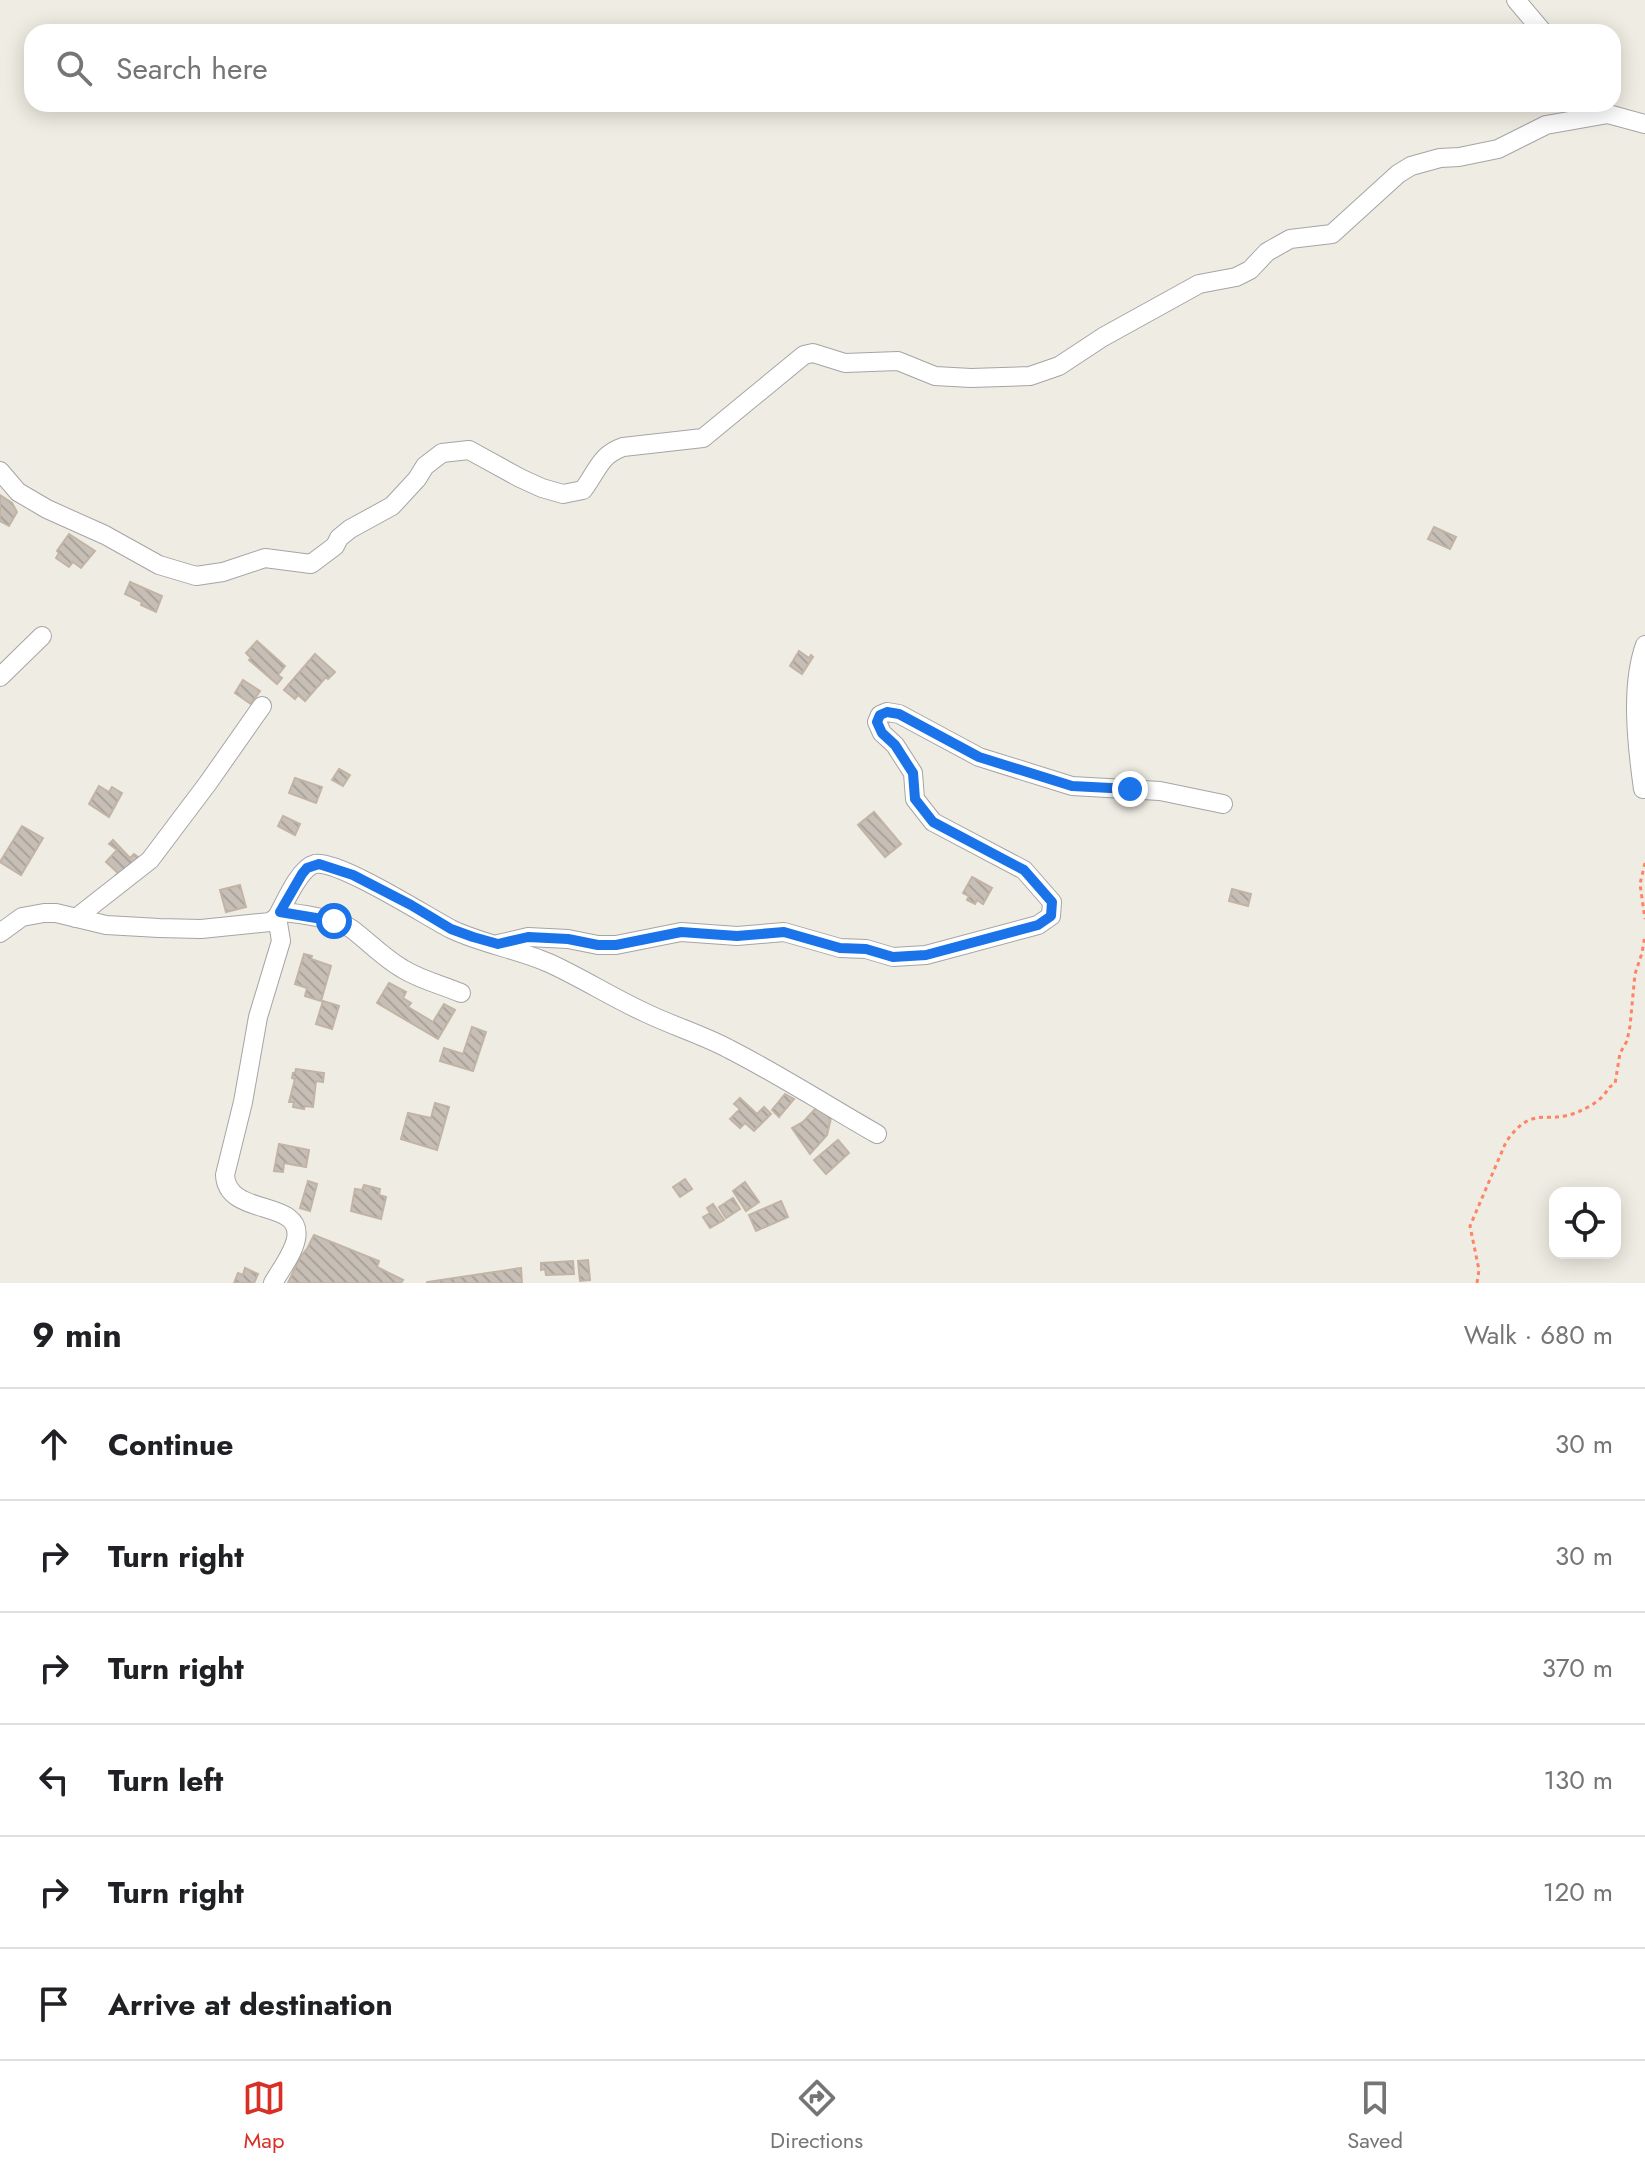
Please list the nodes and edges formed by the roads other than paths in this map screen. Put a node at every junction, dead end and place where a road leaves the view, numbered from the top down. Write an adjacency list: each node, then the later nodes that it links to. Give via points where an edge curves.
1 (1516, 0): 2 (street)
2 (1536, 24)
3 (1593, 112): 6 (street, via 1546,125 1498,149 1411,166 1332,234 1290,239 1250,270 1199,284 1059,366 1030,376 971,378 935,376 898,361 845,363 804,355 703,438 612,451 583,490 563,494 542,488 469,450 442,453 392,506 350,529 311,564 265,558 196,576 159,565 18,492)
4 (1612, 112): 5 (street)
5 (1645, 124)
6 (0, 471)
7 (42, 636): 9 (street)
8 (1645, 645): 11 (street, via 1637,676)
9 (0, 677)
10 (262, 706): 14 (street, via 150,860)
11 (1643, 789)
12 (1223, 804): 16 (street, via 1160,791 1072,786 979,757 887,712 877,722 913,773 915,799 933,822 1024,870 1052,902 1051,916 1038,925 926,955 893,957 784,932 681,932 616,945 528,937)
13 (279, 915): 14 (street, via 270,922 201,929 106,925); 16 (street, via 302,874 319,864 353,875 451,929); 17 (street, via 342,924 418,978); 19 (street, via 281,941 258,1017 225,1175 229,1192 280,1213 295,1225 295,1243)
14 (76, 918): 15 (street, via 30,915)
15 (0, 933)
16 (498, 944): 18 (street, via 728,1048)
17 (461, 993)
18 (877, 1134)
19 (273, 1283)

